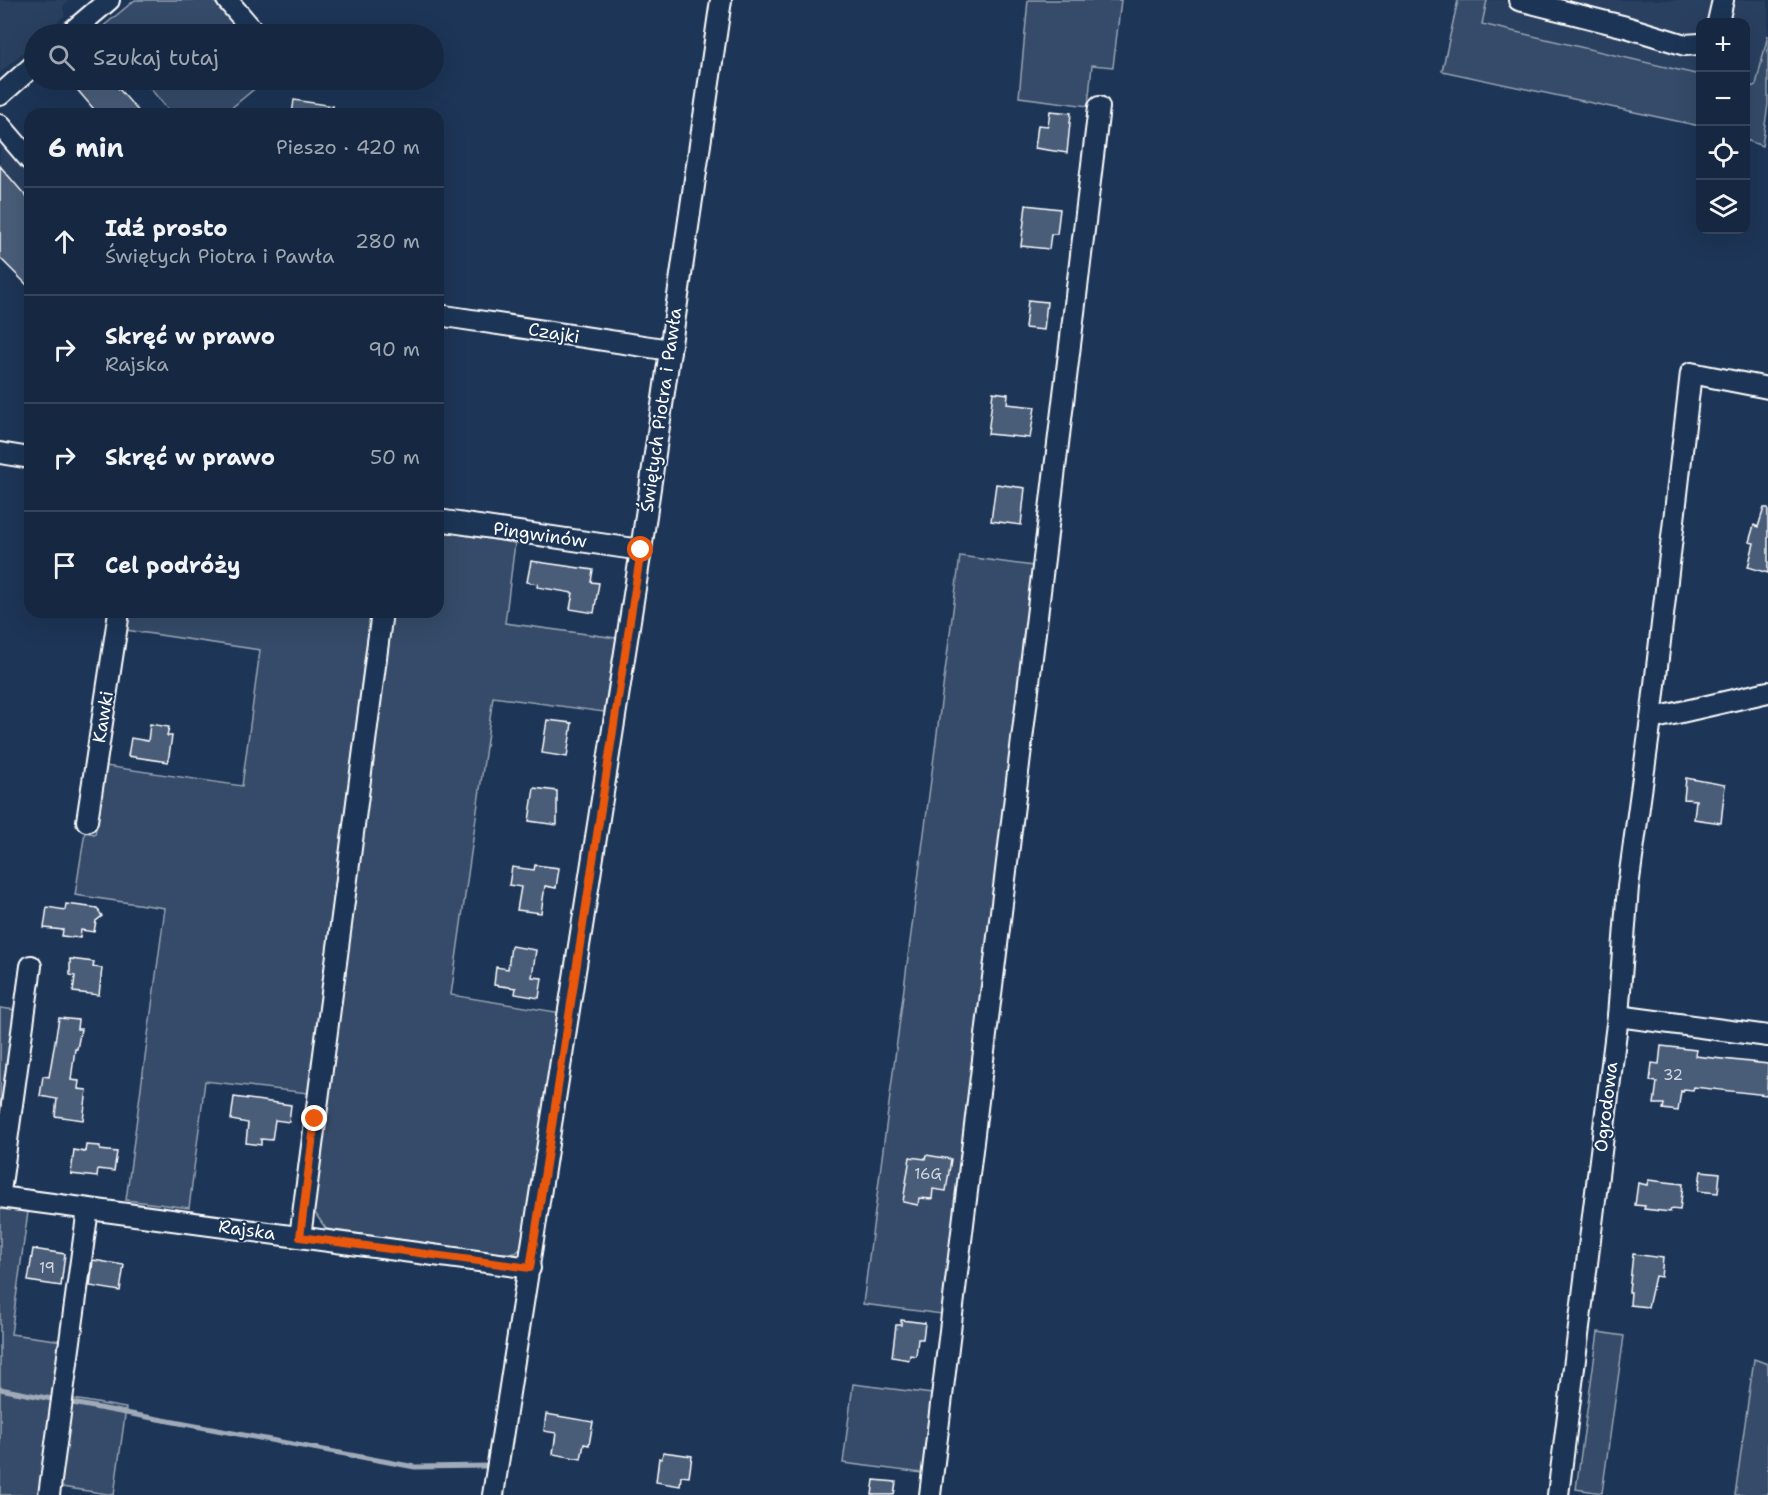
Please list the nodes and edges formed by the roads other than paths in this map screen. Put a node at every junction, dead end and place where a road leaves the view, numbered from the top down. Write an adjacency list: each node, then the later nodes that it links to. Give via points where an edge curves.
1 (109, 0): 7 (street)
2 (227, 0): 8 (street)
3 (721, 0): 16 (street, Świętych Piotra i Pawła)
4 (1519, 0): 9 (street, via 1685,45)
5 (1723, 0): 6 (street)
6 (1719, 18)
7 (81, 24)
8 (247, 24)
9 (1696, 44)
10 (24, 74): 11 (street)
11 (0, 95)
12 (1099, 107): 37 (street)
13 (0, 125): 14 (street)
14 (24, 153)
15 (444, 316): 16 (street, Czajki)
16 (670, 350): 21 (street, Świętych Piotra i Pawła)
17 (1768, 388): 25 (street, Ogrodowa, via 1691,373)
18 (0, 453): 19 (street)
19 (24, 457)
20 (444, 521): 21 (street, Pingwinów)
21 (641, 550): 34 (street, Świętych Piotra i Pawła)
22 (118, 618): 26 (street, Kawki)
23 (381, 618): 33 (street)
24 (1768, 692): 25 (street)
25 (1651, 720): 28 (street, Ogrodowa, via 1628,887)
26 (87, 821)
27 (31, 966): 30 (street)
28 (1618, 1016): 29 (street); 38 (street, Ogrodowa)
29 (1768, 1036)
30 (0, 1192)
31 (0, 1197): 32 (street, Rajska)
32 (87, 1209): 33 (street, Rajska); 35 (street)
33 (300, 1237): 34 (street, Rajska)
34 (530, 1268): 36 (street, Świętych Piotra i Pawła)
35 (49, 1495)
36 (493, 1495)
37 (930, 1495)
38 (1558, 1495)

